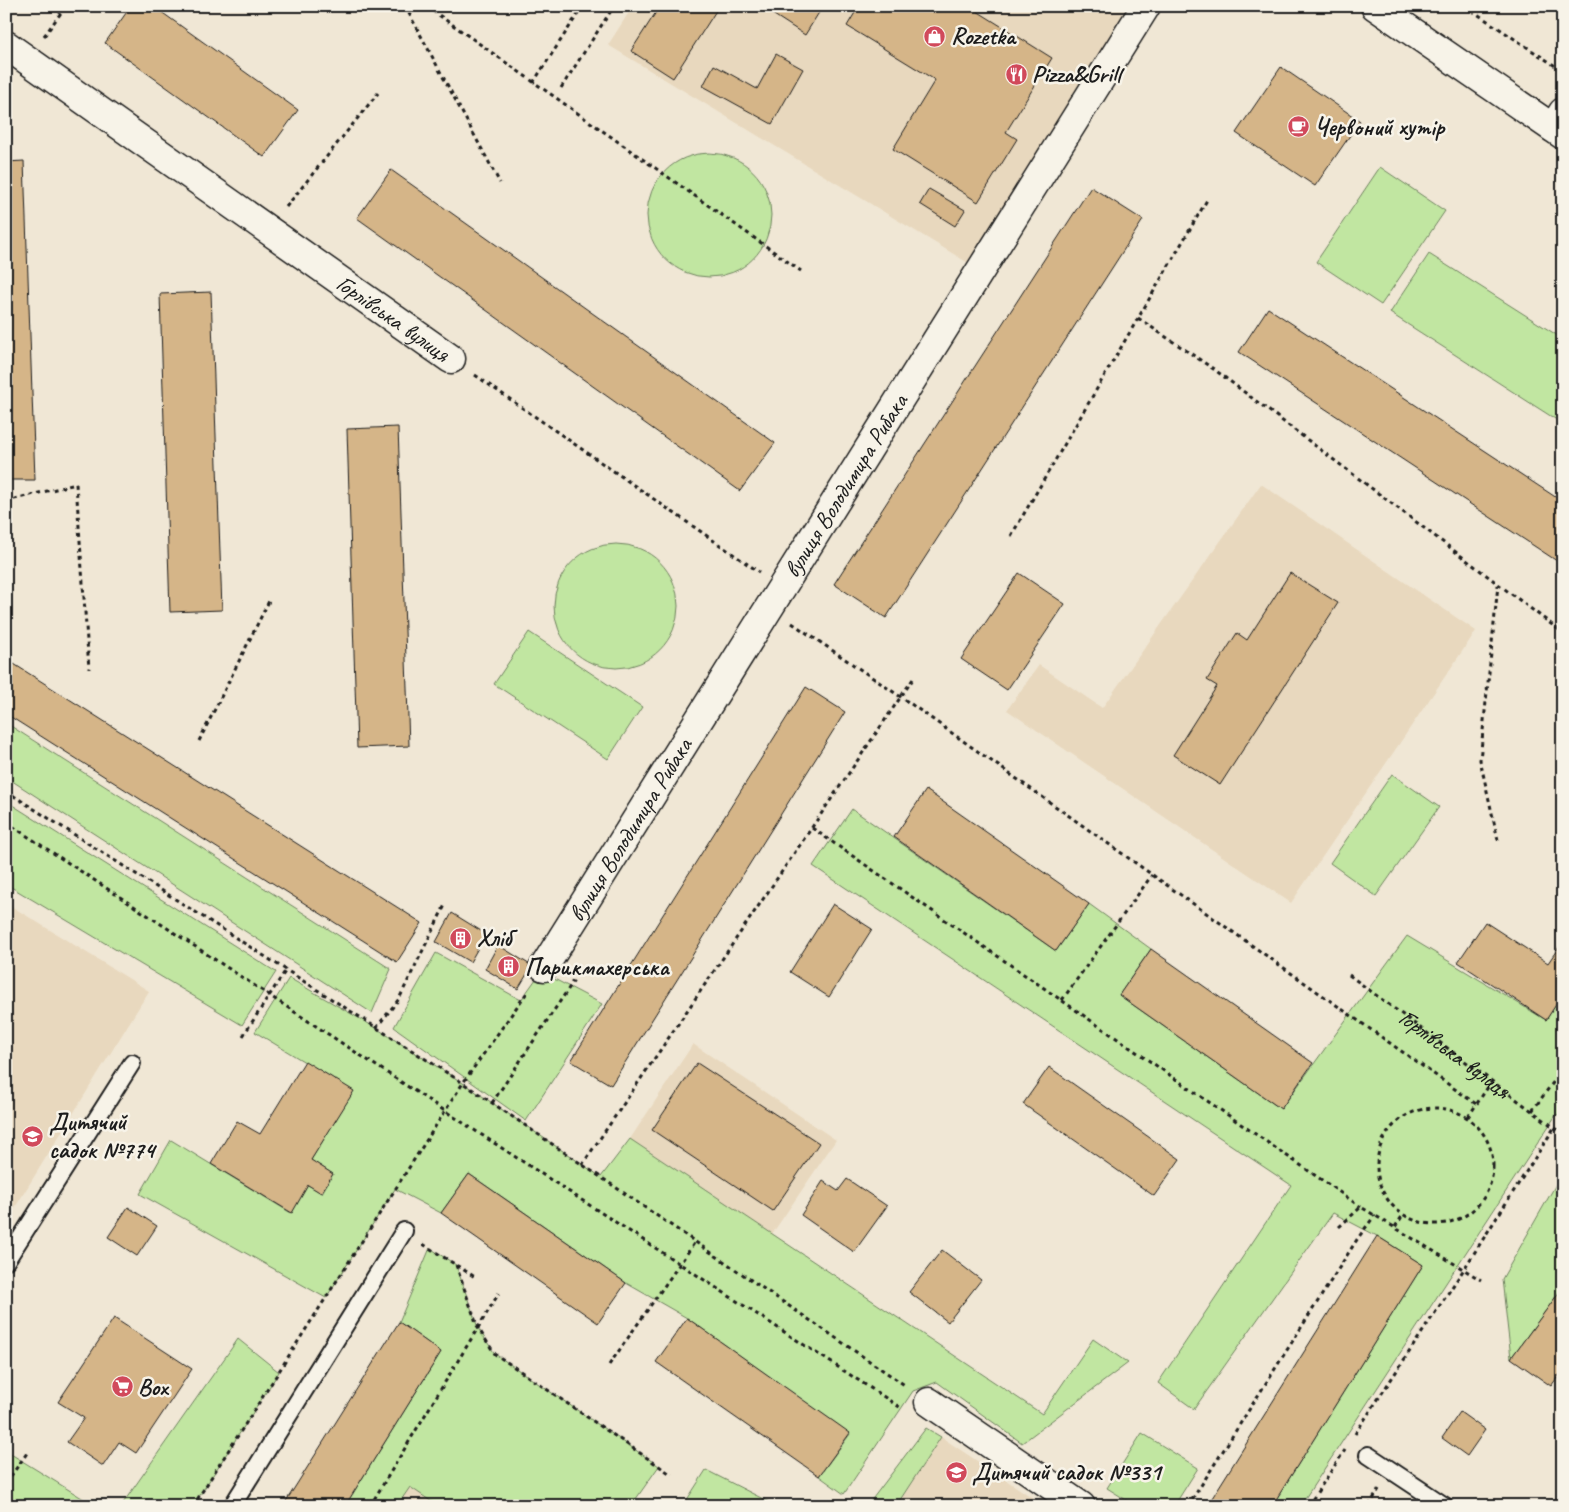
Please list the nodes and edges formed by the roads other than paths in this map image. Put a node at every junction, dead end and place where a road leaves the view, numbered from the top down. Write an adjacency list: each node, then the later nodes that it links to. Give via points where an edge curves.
1 (1146, 6): 6 (street, вулиця Володимира Рибака)
2 (1388, 10): 4 (street)
3 (6, 44): 5 (street, Горлівська вулиця)
4 (1559, 125)
5 (451, 359)
6 (544, 967)
7 (132, 1062): 9 (lane)
8 (404, 1231): 12 (lane)
9 (6, 1261)
10 (929, 1402): 13 (street)
11 (1368, 1455): 14 (lane)
12 (232, 1506)
13 (1081, 1506)
14 (1445, 1506)

